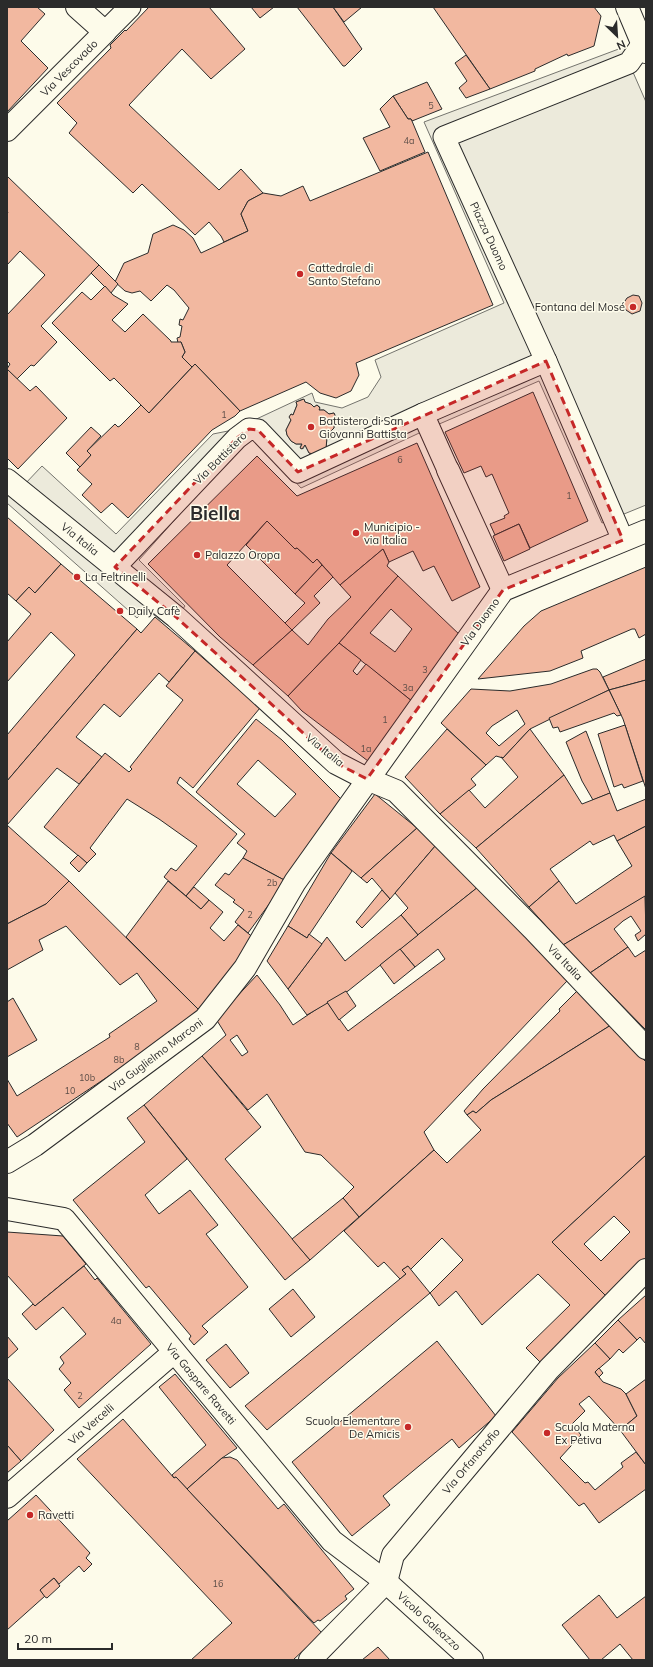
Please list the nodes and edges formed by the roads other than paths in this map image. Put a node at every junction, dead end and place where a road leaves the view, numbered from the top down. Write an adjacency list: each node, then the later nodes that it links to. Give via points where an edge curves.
1 (77, 7): 4 (street)
2 (130, 7): 4 (street, Via Vescovado)
3 (627, 7): 5 (street)
4 (105, 32): 6 (street, Via Vescovado)
5 (644, 48): 7 (street, Piazza Duomo, via 629,63 444,137)
6 (7, 130)
7 (546, 361): 8 (street); 12 (street, Piazza Duomo)
8 (423, 414): 9 (street); 13 (street, Via Battistero, via 298,472 258,430 249,429 237,438)
9 (448, 470): 14 (street)
10 (7, 480): 13 (street, Via Italia)
11 (646, 531): 12 (street, Via Duomo)
12 (623, 540): 14 (street, Via Duomo)
13 (115, 568): 15 (street, Via Italia, via 176,617 336,763)
14 (503, 590): 15 (street, Via Duomo)
15 (367, 779): 16 (street, Via Italia, via 396,790 533,928); 17 (street, Via Guglielmo Marconi, via 295,882 245,968 205,1020 36,1145)
16 (646, 1048)
17 (7, 1162)
18 (7, 1209): 20 (street, Via Gaspare Ravetti, via 64,1219)
19 (646, 1270): 22 (street, Via Orfanotrofio, via 549,1369 393,1555)
20 (174, 1352): 21 (street, Via Vercelli); 22 (street, Via Gaspare Ravetti, via 332,1542)
21 (7, 1497)
22 (386, 1582): 23 (street, Via Orfanotrofio); 24 (street, Vicolo Galeazzo)
23 (310, 1660)
24 (472, 1660)

